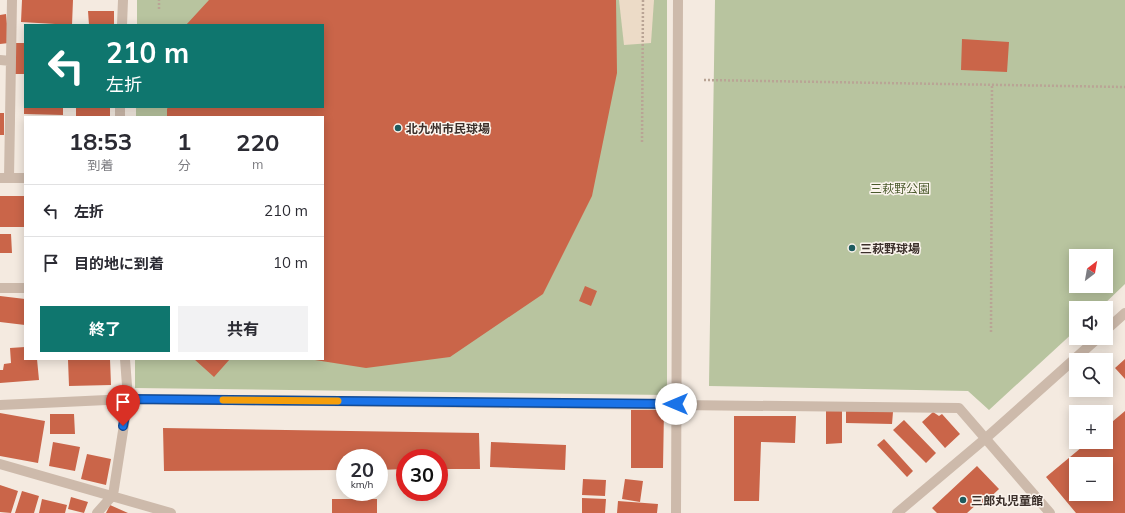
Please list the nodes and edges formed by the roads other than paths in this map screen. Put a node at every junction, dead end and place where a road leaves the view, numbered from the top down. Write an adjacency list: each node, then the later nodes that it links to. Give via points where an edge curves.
1 (12, 0): 6 (street)
2 (123, 0): 4 (street)
3 (678, 0): 16 (street)
4 (122, 24)
5 (0, 60): 6 (street)
6 (11, 62): 7 (street)
7 (4, 178): 8 (street)
8 (24, 178)
9 (0, 288): 10 (street)
10 (24, 288)
11 (1125, 313): 12 (street)
12 (1113, 324)
13 (1090, 345): 18 (street)
14 (125, 360): 15 (street)
15 (128, 399): 16 (street); 17 (street); 20 (street)
16 (676, 404): 18 (street, via 959,408); 23 (street)
17 (0, 405)
18 (986, 438): 24 (street); 25 (street)
19 (0, 464): 20 (street)
20 (113, 495): 21 (street); 22 (street)
21 (97, 513)
22 (171, 513)
23 (676, 513)
24 (897, 513)
25 (1050, 513)

